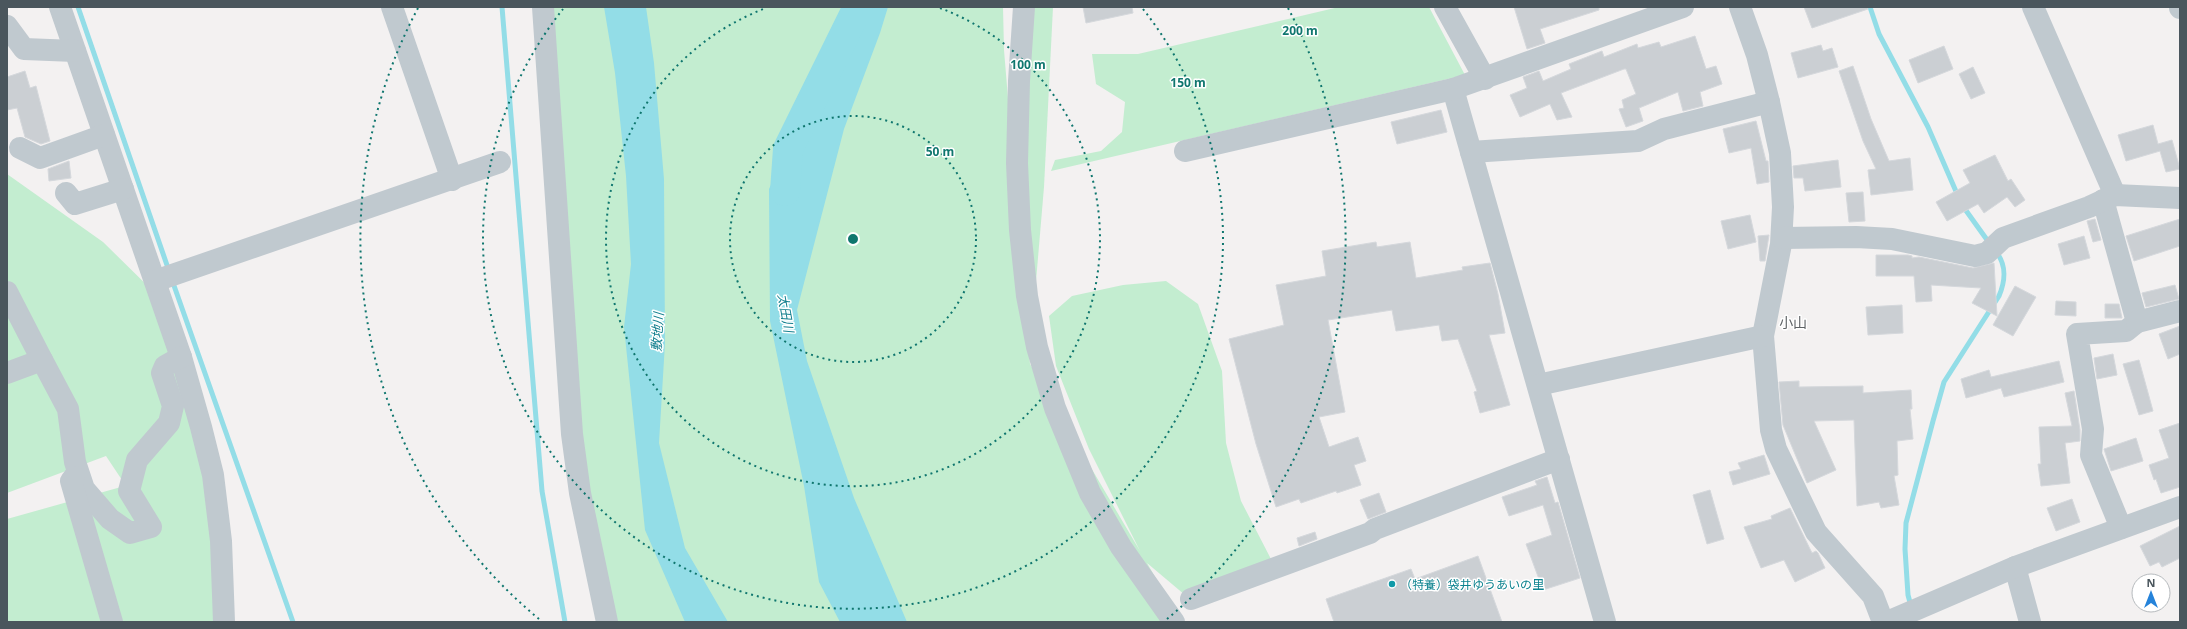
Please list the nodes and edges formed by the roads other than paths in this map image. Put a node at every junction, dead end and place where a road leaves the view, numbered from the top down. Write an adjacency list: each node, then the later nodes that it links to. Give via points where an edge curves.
1 (60, 7): 10 (street)
2 (392, 7): 19 (street)
3 (543, 7): 42 (street, via 572,434 580,493)
4 (1024, 7): 43 (street, via 1017,163 1020,230 1027,296 1037,347 1055,408 1090,493 1121,547)
5 (1445, 7): 11 (street)
6 (1684, 7): 11 (street)
7 (1740, 7): 13 (street, via 1757,55)
8 (2033, 7): 22 (street)
9 (7, 26): 10 (street, via 24,49)
10 (75, 51): 14 (street)
11 (1485, 78): 12 (street)
12 (1453, 89): 16 (street); 17 (street)
13 (1769, 102): 17 (street, via 1664,129 1638,141); 24 (street, via 1780,153)
14 (104, 135): 15 (street, via 40,158); 20 (street)
15 (20, 148)
16 (1184, 151)
17 (1471, 152): 33 (street)
18 (500, 162): 19 (street)
19 (452, 180): 25 (street)
20 (123, 189): 21 (street, via 74,204); 25 (street)
21 (66, 193)
22 (2109, 197): 23 (street); 24 (street, via 2003,238 1987,253 1976,256 1892,240 1856,237); 28 (street)
23 (2180, 198)
24 (1782, 238): 29 (street)
25 (155, 280): 30 (street)
26 (7, 292): 31 (street)
27 (2180, 311): 28 (street)
28 (2137, 322): 37 (street, via 2126,331 2077,334 2093,429 2091,455)
29 (1763, 336): 33 (street); 45 (street, via 1771,430 1776,449 1816,532 1873,596)
30 (181, 357): 35 (street, via 165,366 162,373 173,406 169,423 137,460 129,491 151,527 130,533 110,519 84,489); 41 (street, via 213,475 221,541)
31 (42, 360): 32 (street); 35 (street, via 68,409 74,462)
32 (7, 373)
33 (1538, 385): 34 (street)
34 (1559, 459): 39 (street); 44 (street)
35 (78, 471): 40 (street, via 71,481)
36 (2179, 508): 37 (street)
37 (2121, 528): 38 (street)
38 (2015, 567): 46 (street); 47 (street)
39 (1191, 599)
40 (112, 622)
41 (224, 622)
42 (607, 622)
43 (1174, 622)
44 (1605, 622)
45 (1883, 622)
46 (1887, 622)
47 (2030, 622)

